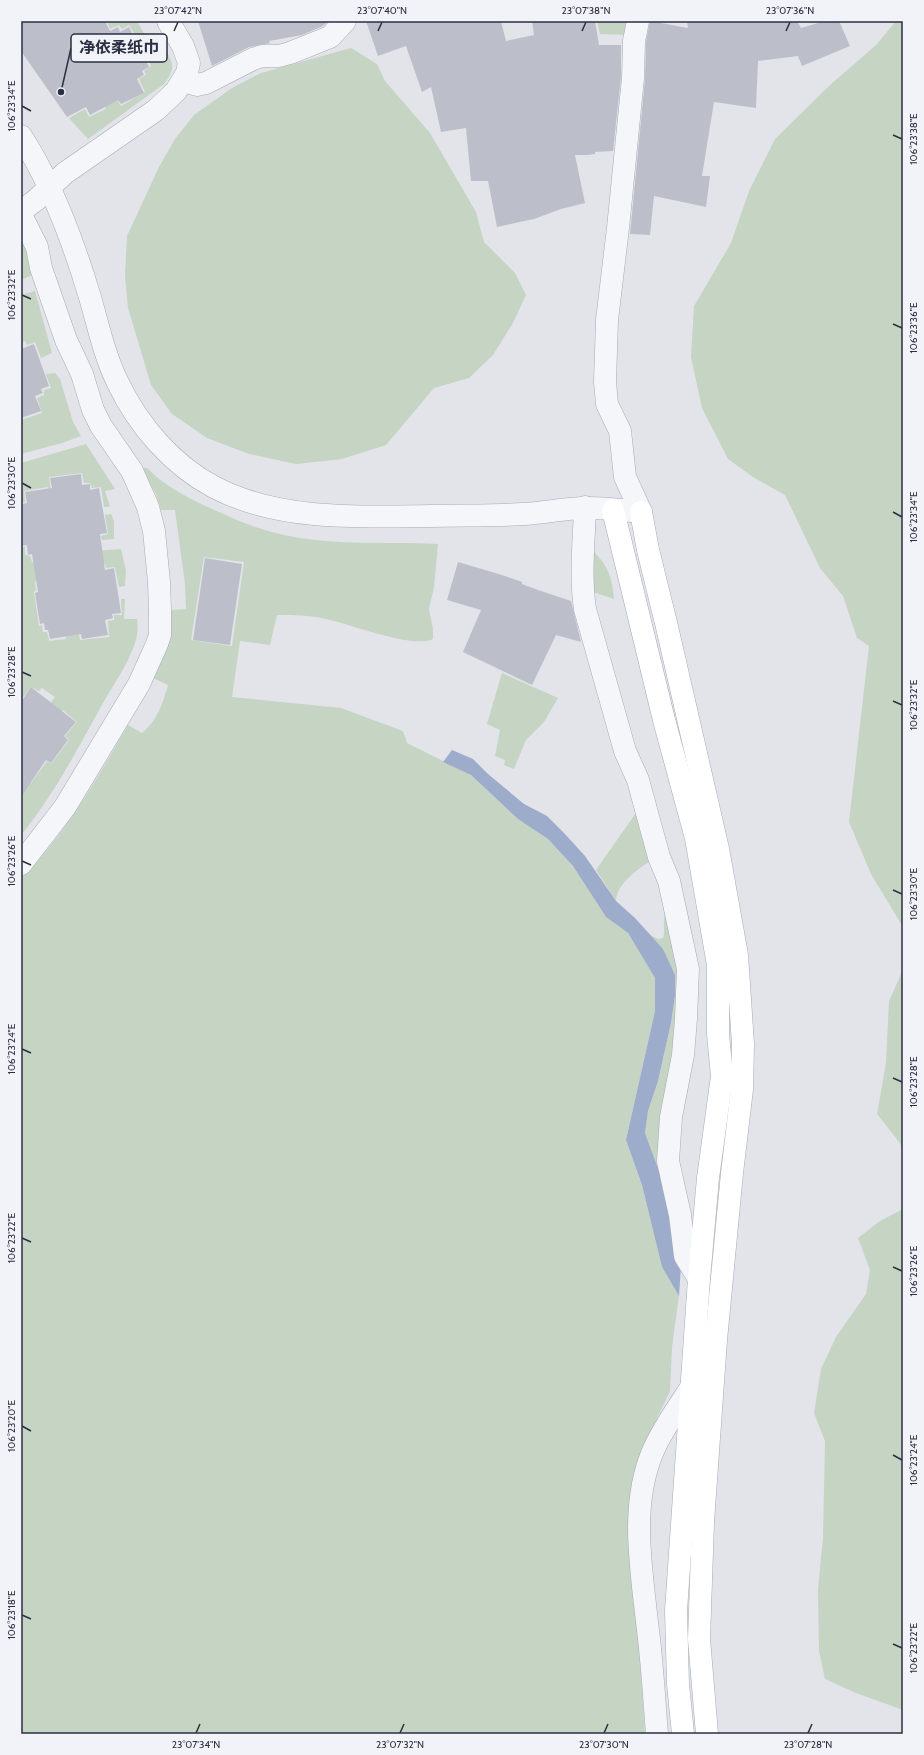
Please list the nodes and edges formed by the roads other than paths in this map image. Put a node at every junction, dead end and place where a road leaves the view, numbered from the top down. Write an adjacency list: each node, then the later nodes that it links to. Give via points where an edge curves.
1 (168, 21): 4 (street, via 189,63)
2 (345, 21): 4 (street, via 330,37 290,53 257,57 206,83 197,85)
3 (638, 21): 11 (street, via 634,42 633,78 616,255 607,320 605,382 607,404 620,431 625,477)
4 (183, 81): 6 (street, via 167,102 79,162)
5 (21, 136): 6 (street, via 37,160)
6 (49, 188): 7 (street); 9 (street, via 76,254 116,381 147,430 166,452 208,484 256,503 312,514 343,516 524,514)
7 (21, 211)
8 (21, 215): 12 (street, via 37,247 41,268 62,328 82,374 93,410 132,471 148,507 154,531 159,582 160,635 139,684 65,807)
9 (585, 508): 10 (street); 13 (street, via 582,556 585,609 625,751 638,780 659,857 669,882 688,969 683,1048 671,1117 668,1161 678,1201 686,1256)
10 (613, 510): 11 (street); 13 (street, via 664,720 696,838 718,965 718,1034 722,1076 708,1178)
11 (641, 512): 17 (street, via 718,849 737,955 743,1044 742,1089 718,1325 703,1522 698,1639)
12 (21, 864)
13 (699, 1279): 14 (street)
14 (692, 1386): 15 (street, via 653,1451 643,1487 639,1521 642,1585); 16 (street, via 680,1526 676,1611 678,1684)
15 (657, 1734)
16 (683, 1734)
17 (707, 1734)

